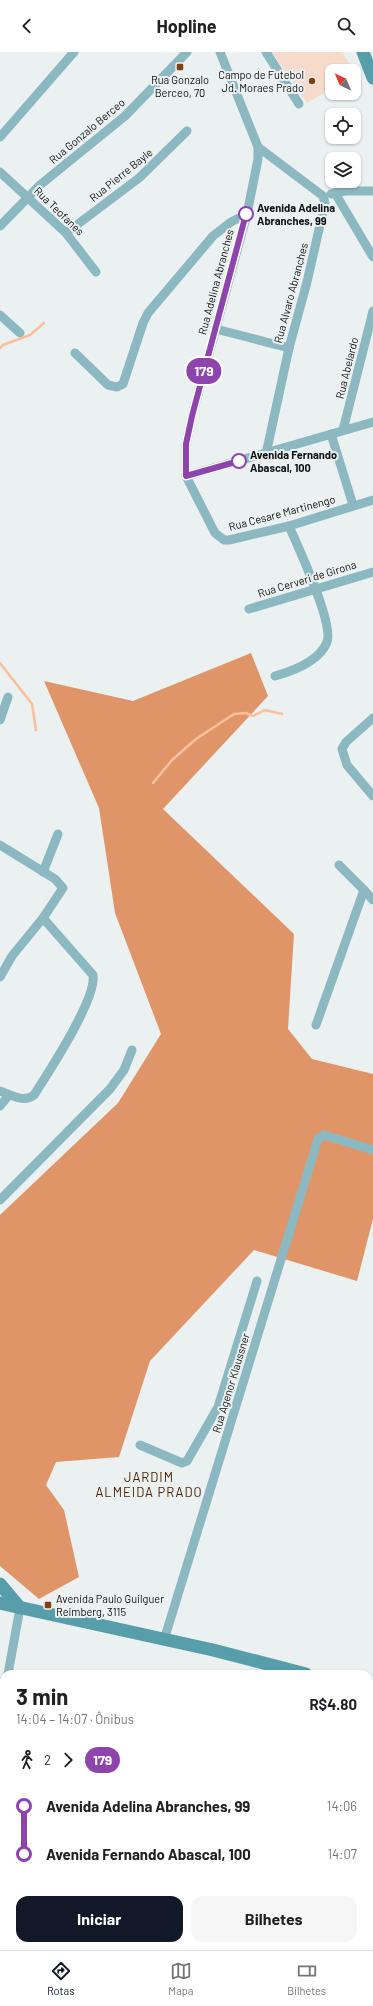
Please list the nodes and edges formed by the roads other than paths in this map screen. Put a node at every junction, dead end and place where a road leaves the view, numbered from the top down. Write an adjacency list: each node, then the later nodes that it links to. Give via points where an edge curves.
1 (74, 52): 9 (street)
2 (187, 52): 15 (street, Rua Gonzalo Berceo, via 125,116)
3 (220, 52): 10 (street, Rua Adelina Abranches)
4 (266, 52): 7 (street)
5 (367, 56): 6 (main road)
6 (373, 78)
7 (299, 104)
8 (187, 131): 18 (street, Rua Pierre Bayle, via 139,178)
9 (0, 137)
10 (258, 147): 14 (street); 16 (street, Rua Adelina Abranches, via 258,159)
11 (0, 172): 15 (street, Rua Teofanes)
12 (373, 191): 13 (street)
13 (335, 193): 14 (street); 19 (street)
14 (323, 196): 25 (street, Rua Alvaro Abranches, via 324,208)
15 (27, 197): 17 (street, Rua Gonzalo Berceo); 18 (street, Rua Teofanes)
16 (246, 214): 23 (street, Rua Adelina Abranches); 26 (street, via 213,236 148,313 123,384 117,387 108,385)
17 (0, 226)
18 (66, 232): 20 (street, Rua Teofanes)
19 (373, 257)
20 (96, 272)
21 (373, 311): 28 (street, Rua Abelardo)
22 (0, 315): 24 (street)
23 (216, 329): 25 (street); 31 (street, Rua Adelina Abranches, via 189,430)
24 (20, 333)
25 (288, 348): 30 (street, Rua Alvaro Abranches)
26 (76, 353)
27 (373, 422): 28 (street)
28 (343, 430): 29 (street)
29 (331, 434): 30 (street); 33 (street)
30 (266, 454): 31 (street)
31 (186, 476): 34 (street, Rua Cesare Martinengo, via 216,533 224,540)
32 (373, 500): 33 (street, Rua Cesare Martinengo)
33 (353, 505): 34 (street, Rua Cesare Martinengo)
34 (289, 526): 36 (street)
35 (373, 572): 36 (street, Rua Cerveri de Girona)
36 (316, 590): 37 (street, Rua Cerveri de Girona); 38 (street, via 329,632 324,648 301,668)
37 (249, 609)
38 (275, 676)
39 (8, 697): 41 (street)
40 (373, 718): 42 (street, via 346,742 342,749 348,765)
41 (0, 720)
42 (373, 796)
43 (58, 834): 46 (street)
44 (0, 845): 46 (street)
45 (339, 865): 47 (street)
46 (43, 872): 49 (street, via 63,887)
47 (364, 890): 48 (street); 51 (street)
48 (373, 900)
49 (43, 918): 50 (street, via 12,956); 54 (street, via 93,975 92,984 89,999 34,1095 27,1099)
50 (0, 977)
51 (316, 1024)
52 (132, 1050): 57 (street, via 124,1070 110,1089)
53 (0, 1091): 54 (street)
54 (9, 1095): 55 (street)
55 (0, 1106)
56 (373, 1150): 60 (street, Rua Agenor Klaussner, via 322,1135 318,1139)
57 (0, 1200)
58 (257, 1281): 59 (street)
59 (219, 1405): 60 (street); 61 (street, via 187,1461 182,1463)
60 (235, 1411): 65 (street, Rua Agenor Klaussner)
61 (140, 1445)
62 (0, 1584): 64 (main road)
63 (0, 1603): 64 (main road)
64 (20, 1608): 65 (main road); 66 (street)
65 (164, 1640): 67 (main road)
66 (9, 1670)
67 (287, 1670)

